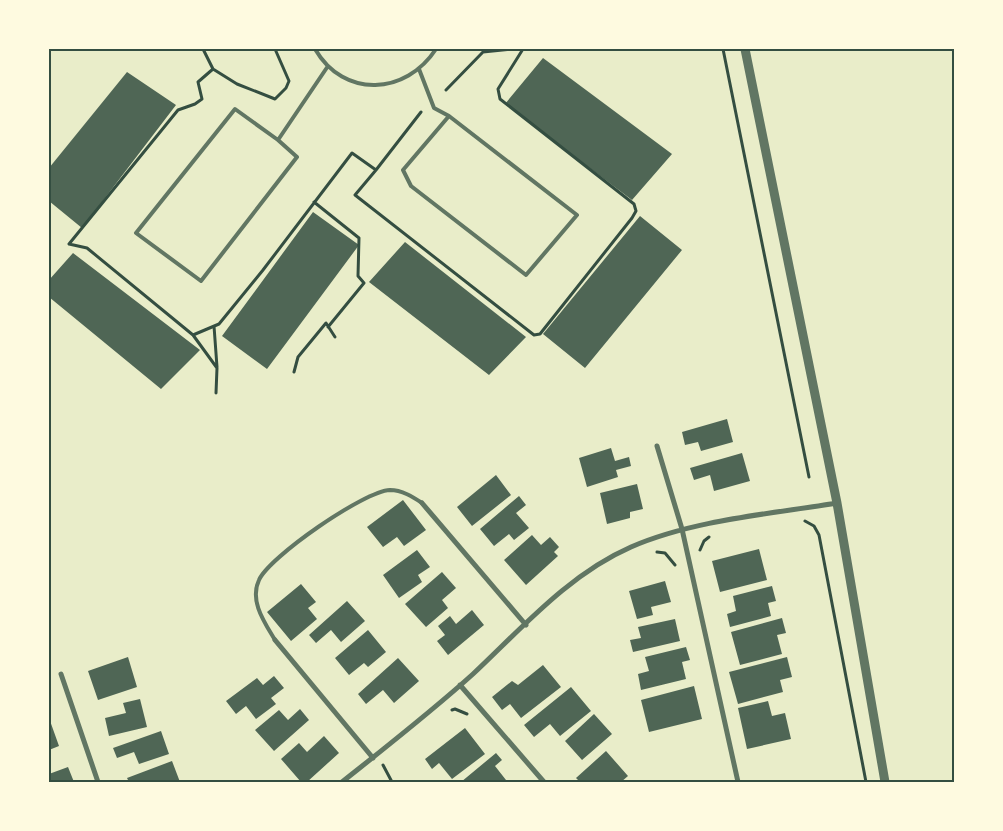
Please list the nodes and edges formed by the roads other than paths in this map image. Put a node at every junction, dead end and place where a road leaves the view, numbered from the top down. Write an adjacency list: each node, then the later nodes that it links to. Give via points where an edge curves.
1 (315, 49): 4 (lane)
2 (436, 49): 5 (lane)
3 (745, 49): 10 (street)
4 (328, 66): 5 (lane, via 346,78 366,85 395,82); 7 (lane)
5 (420, 69): 6 (lane, via 434,108)
6 (449, 116): 6 (lane, via 577,215 526,275 411,186 403,170)
7 (278, 140): 7 (lane, via 235,109 136,233 201,281 298,157)
8 (657, 446): 11 (street)
9 (422, 503): 12 (street); 13 (lane, via 410,495 390,490 364,498 336,513 270,565 259,579 256,594 258,609)
10 (837, 503): 11 (street); 21 (street)
11 (682, 529): 12 (street, via 606,559 577,577); 20 (street)
12 (526, 625): 15 (street)
13 (276, 640): 16 (street)
14 (60, 674): 17 (street)
15 (460, 686): 16 (street); 19 (street)
16 (373, 758): 18 (street)
17 (98, 782)
18 (342, 782)
19 (544, 782)
20 (738, 782)
21 (885, 782)

